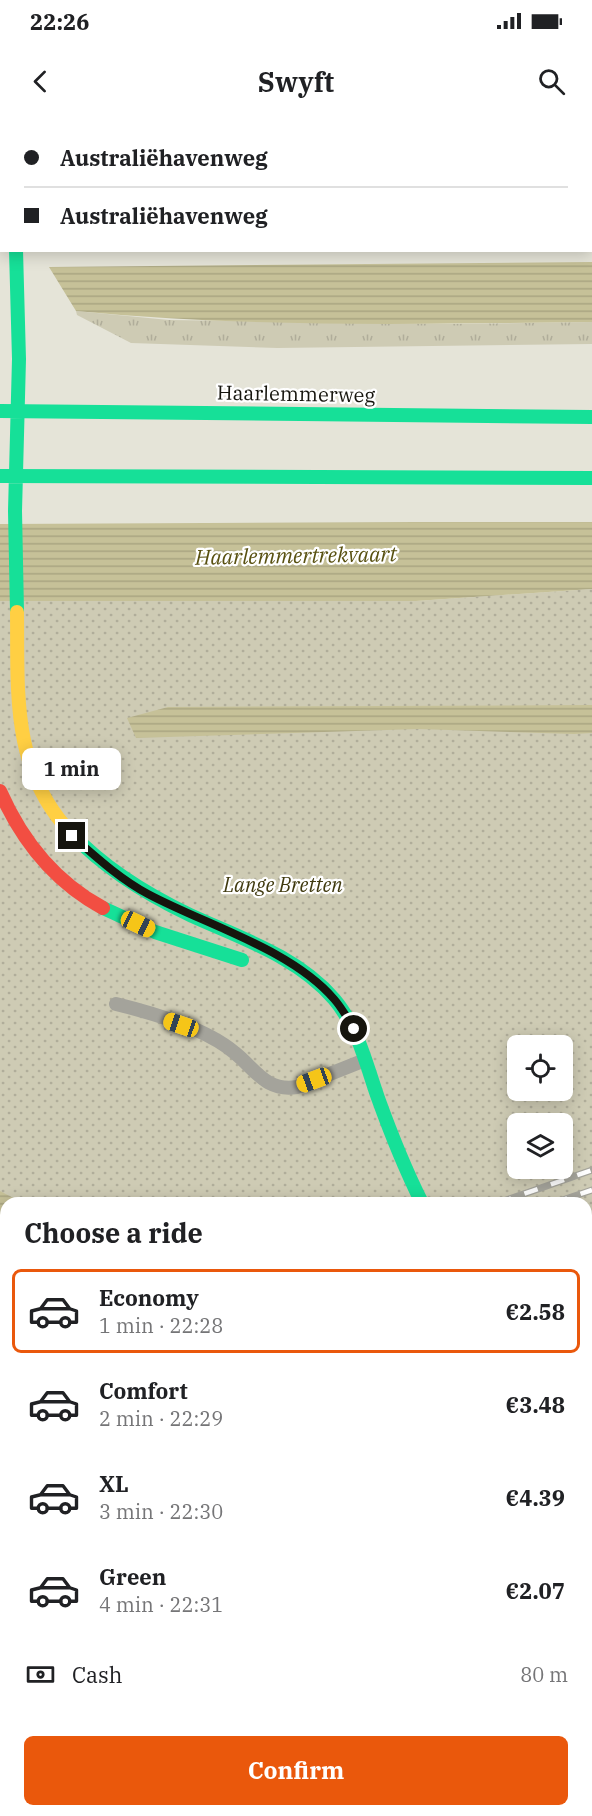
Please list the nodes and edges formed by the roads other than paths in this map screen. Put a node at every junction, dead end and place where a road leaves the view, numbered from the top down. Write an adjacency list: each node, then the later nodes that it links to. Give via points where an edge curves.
1 (16, 252): 3 (street)
2 (0, 411): 3 (street, Haarlemmerweg)
3 (17, 411): 4 (street, Haarlemmerweg); 6 (street)
4 (592, 417)
5 (0, 476): 6 (street)
6 (16, 476): 7 (street); 12 (street, via 18,706 20,732 39,790 72,836 105,865 146,893 249,941 311,978 334,998 346,1016)
7 (592, 478)
8 (0, 791): 9 (street, via 18,827 66,883 105,909 154,932)
9 (252, 964)
10 (116, 1004): 12 (lane, via 199,1031 220,1042 276,1087 297,1087)
11 (340, 1034): 12 (street)
12 (364, 1058): 13 (street, via 391,1134)
13 (419, 1197)

